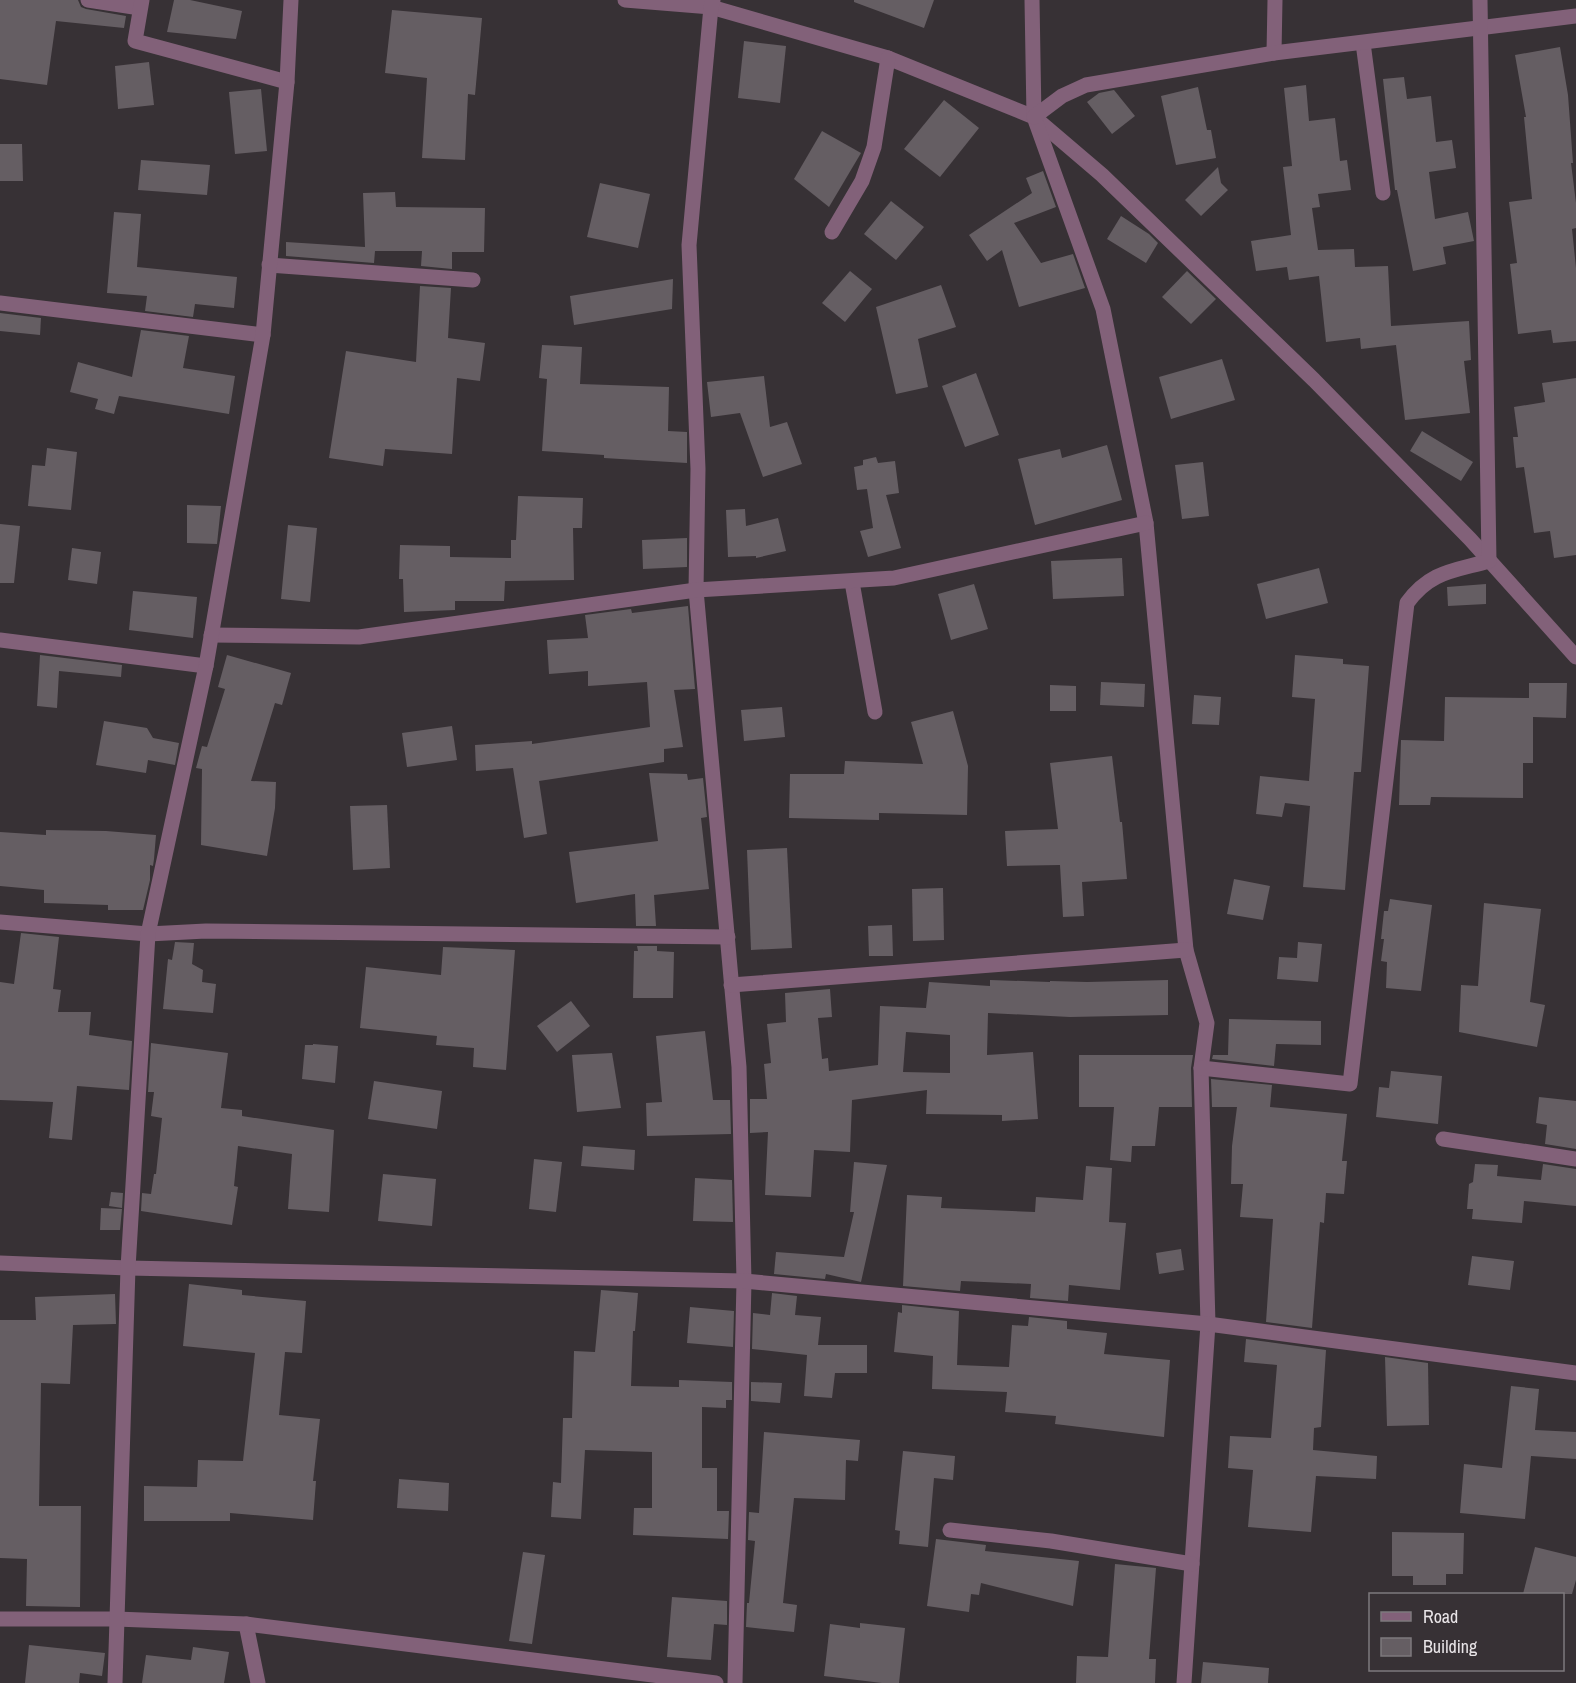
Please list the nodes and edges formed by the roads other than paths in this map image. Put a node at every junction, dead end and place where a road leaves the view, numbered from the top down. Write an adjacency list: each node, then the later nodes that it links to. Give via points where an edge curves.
1 (88, 0): 7 (street)
2 (291, 0): 14 (street)
3 (625, 0): 8 (street)
4 (1032, 0): 15 (street)
5 (1275, 0): 12 (street)
6 (1480, 0): 10 (street)
7 (141, 4): 14 (street, via 135,41)
8 (712, 4): 13 (street); 25 (street, via 689,245 698,469)
9 (1576, 16): 10 (street)
10 (1481, 27): 11 (street); 23 (street)
11 (1363, 43): 12 (street); 16 (street)
12 (1274, 53): 15 (street, via 1086,85 1062,96)
13 (888, 58): 15 (street); 17 (street, via 874,147 862,181)
14 (287, 82): 18 (street)
15 (1034, 117): 22 (street, via 1103,309); 23 (street, via 1102,175 1314,380)
16 (1383, 193)
17 (832, 232)
18 (269, 265): 19 (street); 21 (street)
19 (473, 280)
20 (0, 303): 21 (street)
21 (263, 335): 26 (street)
22 (1146, 523): 24 (street, via 894,578); 34 (street)
23 (1489, 561): 28 (street); 36 (street, via 1435,576 1418,588 1407,603 1350,1084)
24 (852, 582): 25 (street); 30 (street)
25 (696, 590): 26 (street, via 359,637); 33 (street)
26 (211, 635): 29 (street)
27 (0, 640): 29 (street)
28 (1576, 657)
29 (207, 666): 32 (street)
30 (874, 712)
31 (0, 922): 32 (street)
32 (148, 934): 33 (street, via 206,931); 40 (street)
33 (728, 937): 35 (street)
34 (1186, 950): 35 (street); 36 (street, via 1207,1023)
35 (731, 985): 41 (street, via 739,1067)
36 (1201, 1068): 42 (street)
37 (1443, 1139): 38 (street)
38 (1576, 1159)
39 (0, 1263): 40 (street)
40 (128, 1268): 41 (street); 47 (street)
41 (744, 1281): 42 (street); 52 (street)
42 (1208, 1324): 43 (street); 45 (street)
43 (1576, 1372)
44 (950, 1530): 45 (street, via 1051,1541)
45 (1192, 1564): 53 (street)
46 (0, 1619): 47 (street)
47 (116, 1619): 48 (street); 49 (street)
48 (246, 1624): 50 (street); 51 (street)
49 (115, 1683)
50 (258, 1683)
51 (716, 1683)
52 (735, 1683)
53 (1184, 1683)

